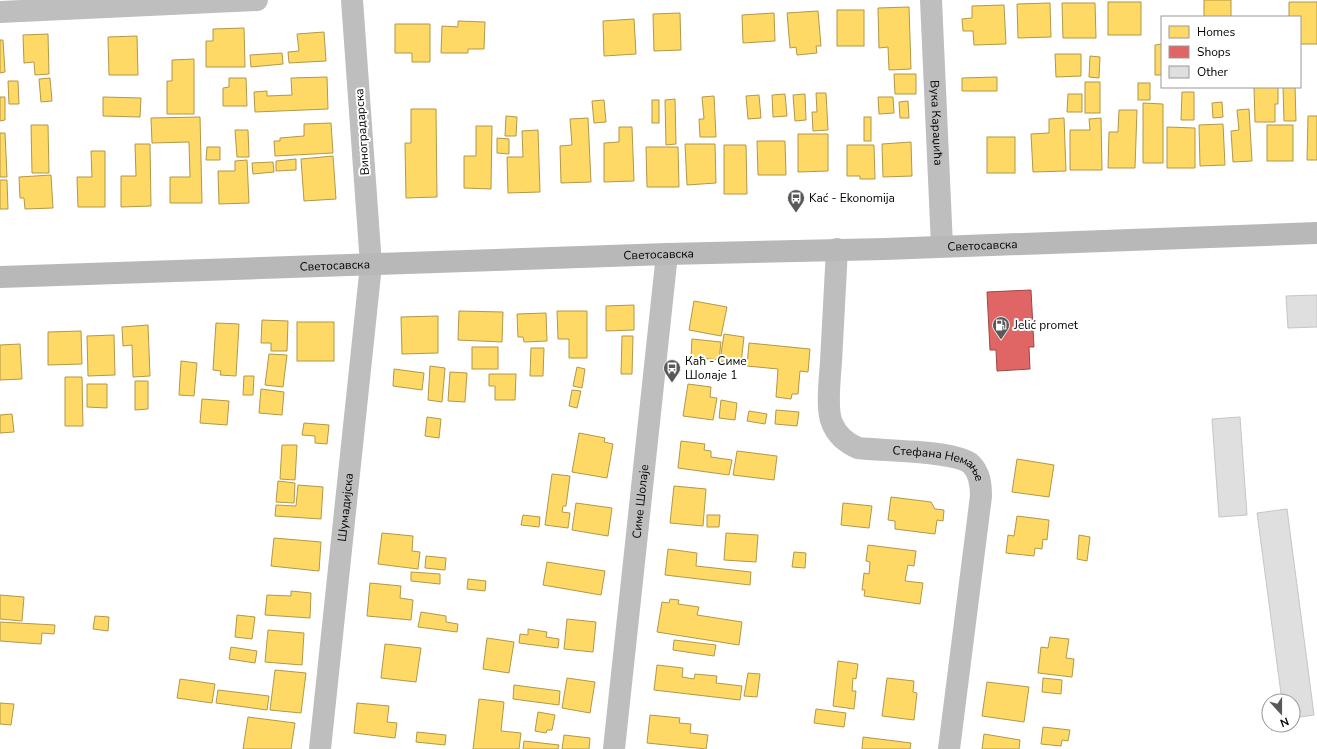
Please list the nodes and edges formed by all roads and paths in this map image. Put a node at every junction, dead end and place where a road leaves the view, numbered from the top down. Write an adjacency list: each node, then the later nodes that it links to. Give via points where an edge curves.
1 (257, 0): 4 (street)
2 (352, 0): 9 (street, Виноградарска)
3 (931, 0): 6 (street, Вука Караџића)
4 (0, 12)
5 (1317, 232): 6 (main road, Светосавска)
6 (942, 246): 7 (main road, Светосавска)
7 (837, 249): 8 (main road, Светосавска); 13 (street, Стефана Немање, via 829,396 831,422 836,431 842,439 858,448 937,454 970,463 981,486 982,496)
8 (667, 254): 9 (main road, Светосавска); 12 (street, Симе Шолаје)
9 (372, 265): 10 (main road, Светосавска); 11 (street, Шумадијска)
10 (0, 277)
11 (320, 749)
12 (614, 749)
13 (949, 749)

